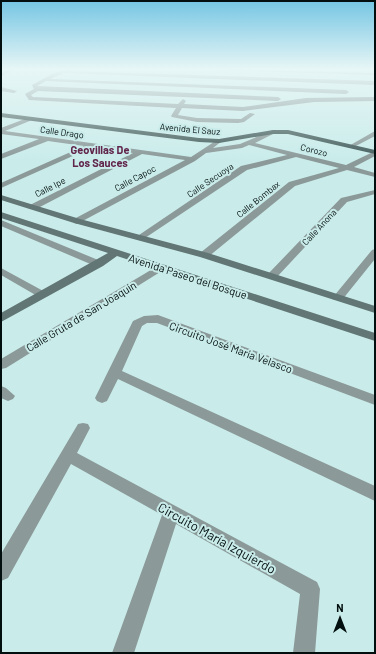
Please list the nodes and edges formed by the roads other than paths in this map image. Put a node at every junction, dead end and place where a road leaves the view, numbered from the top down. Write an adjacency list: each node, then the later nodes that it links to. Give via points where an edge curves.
1 (71, 100): 6 (street)
2 (184, 100): 6 (street)
3 (302, 100): 4 (street)
4 (314, 100): 5 (street); 6 (street, via 243,109)
5 (329, 100)
6 (180, 106): 7 (street, via 174,116 197,120 242,121)
7 (252, 114)
8 (1, 115): 9 (main road, Avenida El Sauz)
9 (30, 119): 10 (street); 14 (main road, Avenida El Sauz)
10 (1, 131): 13 (street, Calle Drago)
11 (273, 132): 14 (main road, Avenida El Sauz); 15 (street, Calle Capoc); 17 (main road, Avenida El Sauz, via 288,132)
12 (375, 132): 17 (street)
13 (47, 139): 16 (street, Calle Drago); 22 (street)
14 (219, 141): 19 (street, Calle Capoc)
15 (248, 143): 19 (street, Calle Capoc); 21 (street, Corozo)
16 (92, 145): 18 (street, Calle Drago); 26 (street)
17 (350, 147): 20 (main road, Avenida El Sauz)
18 (140, 152): 23 (street, Calle Drago); 29 (street, Calle Ipe)
19 (203, 152): 23 (street, Calle Capoc)
20 (375, 152): 24 (street, Calle Bombax)
21 (296, 155): 24 (street, Corozo); 33 (street, Calle Secuoya, via 244,168)
22 (1, 157)
23 (192, 159): 31 (street, Calle Capoc)
24 (347, 168): 25 (street, Corozo); 36 (street, Calle Bombax, via 292,184)
25 (375, 175)
26 (1, 186)
27 (375, 192): 40 (street, Calle Anona, via 344,200)
28 (1, 197): 29 (main road, Avenida Paseo del Bosque)
29 (33, 207): 31 (main road, Avenida Paseo del Bosque)
30 (6, 216): 32 (street); 34 (main road, Avenida Paseo del Bosque)
31 (77, 221): 33 (main road, Avenida Paseo del Bosque)
32 (1, 223): 37 (street)
33 (142, 237): 36 (main road, Avenida Paseo del Bosque)
34 (117, 252): 37 (main road); 38 (main road, Avenida Paseo del Bosque)
35 (375, 252): 42 (street)
36 (204, 255): 40 (main road, Avenida Paseo del Bosque)
37 (99, 264): 41 (main road)
38 (161, 267): 45 (main road, Avenida Paseo del Bosque); 46 (street, Calle Gruta de San Joaquín)
39 (1, 271): 41 (street)
40 (272, 276): 42 (main road, Avenida Paseo del Bosque)
41 (43, 295): 44 (main road)
42 (338, 298): 43 (main road, Avenida Paseo del Bosque)
43 (375, 310)
44 (1, 318)
45 (375, 337)
46 (1, 365)
47 (115, 373): 48 (street, Circuito José María Velasco); 49 (street, Circuito José María Velasco, via 137,324 144,320 158,319); 52 (street)
48 (102, 398)
49 (375, 400)
50 (84, 428): 51 (street)
51 (68, 455): 53 (street, Circuito María Izquierdo); 54 (street)
52 (375, 494)
53 (171, 513): 55 (street); 56 (street, Circuito María Izquierdo, via 310,589)
54 (1, 572)
55 (123, 653)
56 (304, 653)

